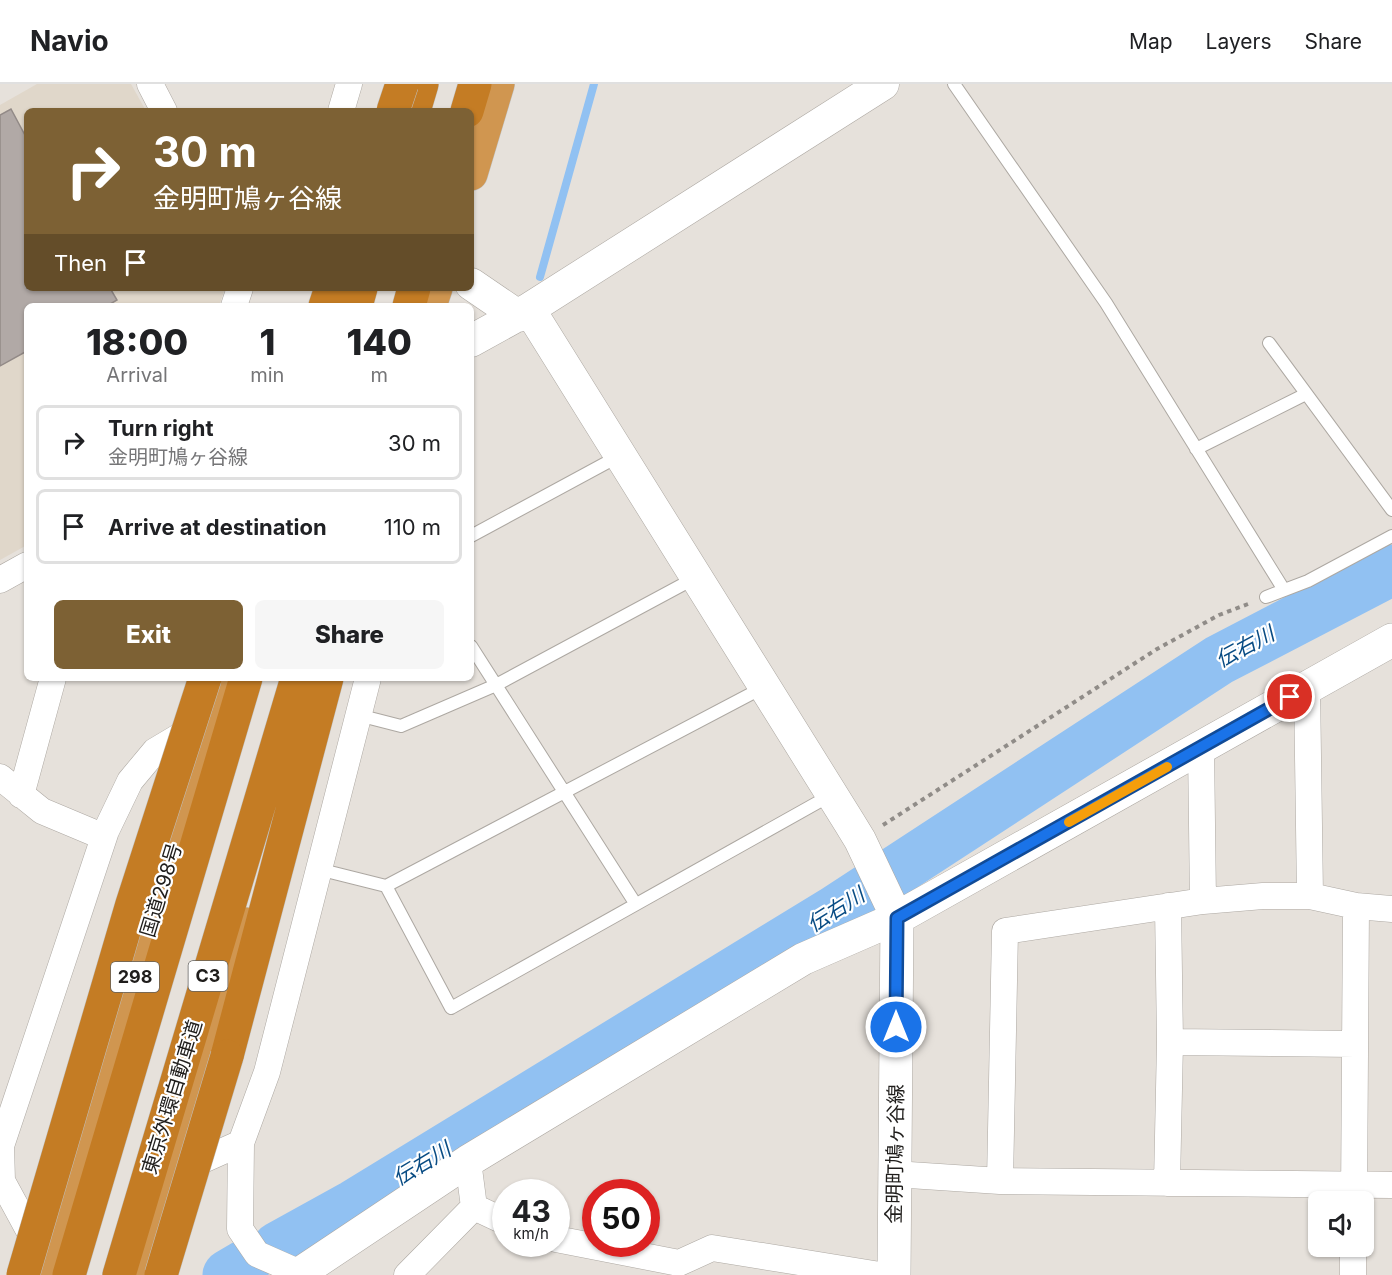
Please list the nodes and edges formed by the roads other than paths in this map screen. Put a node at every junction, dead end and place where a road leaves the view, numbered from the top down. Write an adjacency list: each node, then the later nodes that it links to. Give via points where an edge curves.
1 (150, 84): 9 (street)
2 (349, 84): 10 (street)
3 (402, 84): 11 (highway, bridge)
4 (422, 84): 12 (highway)
5 (475, 84): 13 (highway)
6 (498, 84): 14 (highway)
7 (881, 84): 16 (street)
8 (954, 84): 20 (lane, via 1106,303)
9 (162, 108)
10 (342, 108)
11 (394, 108)
12 (415, 108)
13 (468, 108)
14 (474, 164)
15 (474, 286): 16 (street)
16 (523, 313): 17 (street); 21 (street)
17 (474, 339)
18 (1269, 343): 19 (lane)
19 (1306, 394): 20 (lane); 22 (lane)
20 (1196, 449): 28 (lane)
21 (620, 456): 23 (lane); 26 (street)
22 (1392, 510)
23 (474, 534)
24 (1392, 536): 28 (lane)
25 (24, 567): 27 (street)
26 (696, 577): 40 (lane); 41 (street)
27 (0, 580)
28 (1284, 590): 29 (lane)
29 (1266, 597)
30 (1392, 640): 42 (main road)
31 (474, 651): 40 (lane)
32 (52, 681): 49 (street)
33 (204, 681): 76 (highway, bridge, via 132,903)
34 (224, 681): 44 (highway, 国道298号 / 298)
35 (245, 681): 76 (highway, C3)
36 (296, 681): 78 (highway, 東京外環自動車道 / C3)
37 (319, 681): 64 (highway)
38 (326, 681): 80 (highway, bridge, via 227,1056)
39 (367, 681): 43 (street)
40 (496, 685): 43 (lane, via 401,726); 47 (lane)
41 (765, 687): 47 (lane); 48 (street)
42 (1307, 687): 45 (main road); 53 (street)
43 (358, 715): 51 (street)
44 (214, 716): 50 (street, via 155,751 130,781); 76 (highway, 国道298号 / 298)
45 (1201, 747): 54 (street); 59 (main road)
46 (0, 777): 49 (street)
47 (565, 793): 52 (lane); 55 (lane)
48 (832, 794): 55 (lane); 59 (street, via 861,841)
49 (21, 795): 50 (street, via 42,811)
50 (104, 837): 76 (street, via 1,1146 2,1181)
51 (318, 868): 52 (lane); 62 (street, via 267,1072)
52 (386, 886): 55 (lane, via 451,1008)
53 (1310, 896): 54 (street); 57 (street)
54 (1203, 901): 56 (street)
55 (635, 903)
56 (1168, 906): 60 (street); 66 (street, via 1005,931)
57 (1356, 906): 58 (street); 61 (street)
58 (1392, 909)
59 (897, 918): 63 (street, via 803,959); 65 (main road, 金明町鳩ヶ谷線)
60 (1170, 1042): 61 (street); 67 (street)
61 (1355, 1044): 70 (street)
62 (240, 1143): 64 (street); 77 (street, via 240,1229 257,1254)
63 (468, 1161): 72 (street); 77 (street)
64 (172, 1173): 79 (highway)
65 (894, 1174): 66 (street); 83 (main road, 金明町鳩ヶ谷線)
66 (1000, 1181): 67 (street)
67 (1167, 1183): 69 (street)
68 (1392, 1185): 71 (street)
69 (1317, 1191)
70 (1354, 1191)
71 (1364, 1191)
72 (474, 1207): 73 (street); 81 (street)
73 (492, 1215)
74 (570, 1242): 82 (street, via 679,1263 712,1248)
75 (1353, 1257): 84 (street)
76 (46, 1272)
77 (299, 1274)
78 (119, 1275)
79 (141, 1275)
80 (161, 1275)
81 (407, 1275)
82 (880, 1275)
83 (894, 1275)
84 (1353, 1275)

